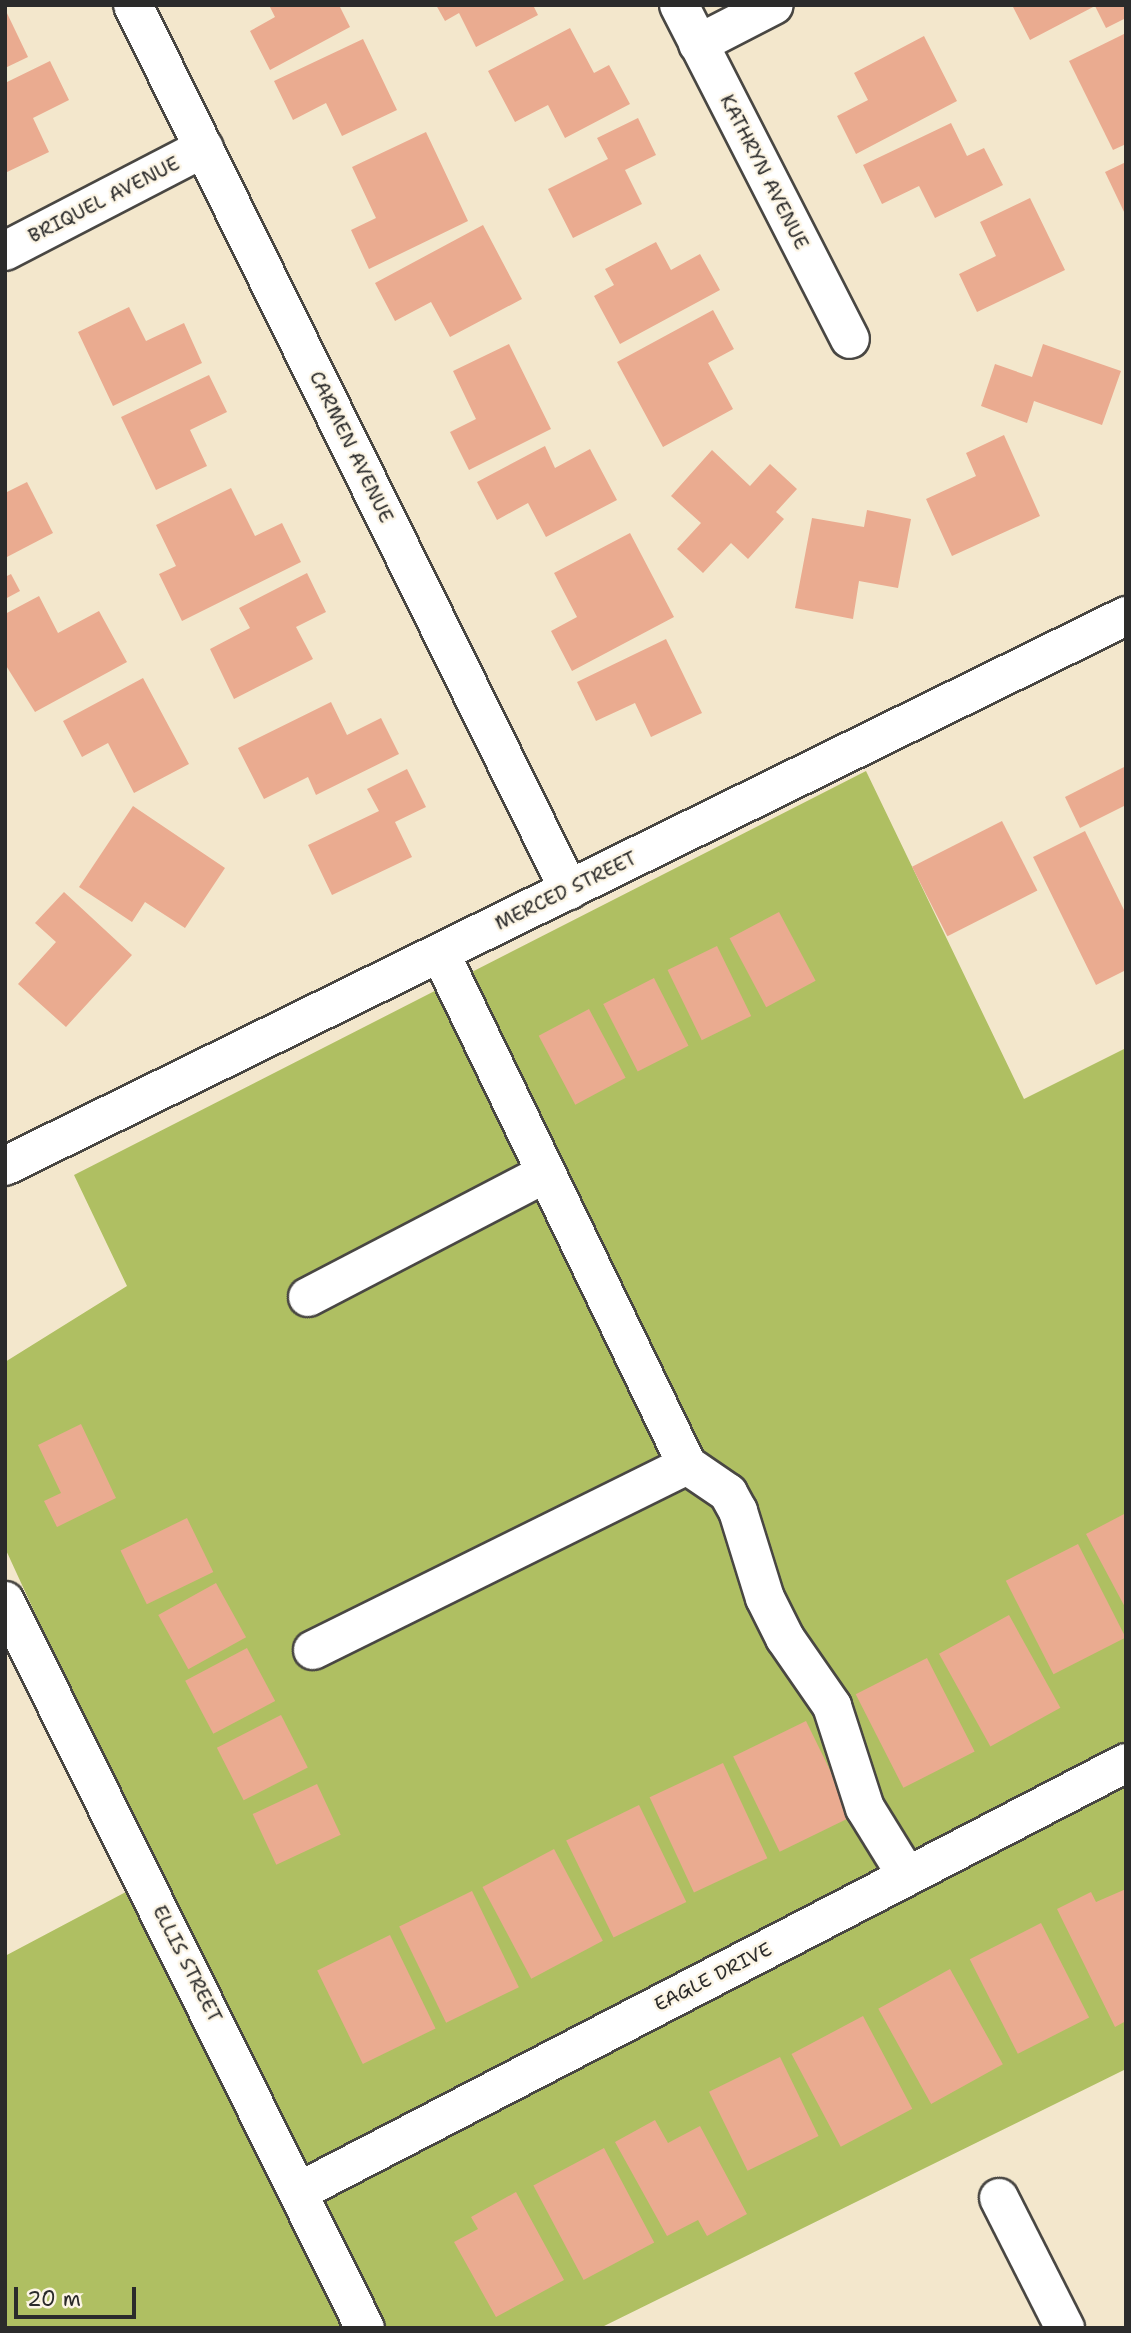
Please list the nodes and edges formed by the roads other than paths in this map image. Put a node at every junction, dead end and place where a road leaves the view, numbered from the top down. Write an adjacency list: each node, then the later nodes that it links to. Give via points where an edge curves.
1 (133, 5): 5 (street, CARMEN AVENUE)
2 (679, 5): 4 (street, KATHRYN AVENUE)
3 (774, 5): 4 (street)
4 (698, 44): 7 (street, KATHRYN AVENUE)
5 (204, 148): 6 (street, BRIQUEL AVENUE); 9 (street, CARMEN AVENUE)
6 (5, 251)
7 (850, 339)
8 (1126, 616): 9 (street, MERCED STREET)
9 (569, 890): 10 (street, MERCED STREET)
10 (440, 953): 11 (street, MERCED STREET); 12 (street)
11 (5, 1166)
12 (544, 1174): 13 (street); 14 (street)
13 (307, 1297)
14 (687, 1465): 16 (street); 18 (street, via 728,1493 738,1511 765,1598 785,1638 832,1706 865,1808)
15 (5, 1601): 19 (street, ELLIS STREET)
16 (313, 1650)
17 (1126, 1763): 18 (street, EAGLE DRIVE)
18 (907, 1876): 19 (street, EAGLE DRIVE)
19 (300, 2191): 21 (street, ELLIS STREET)
20 (999, 2198): 22 (street)
21 (365, 2328)
22 (1065, 2328)

